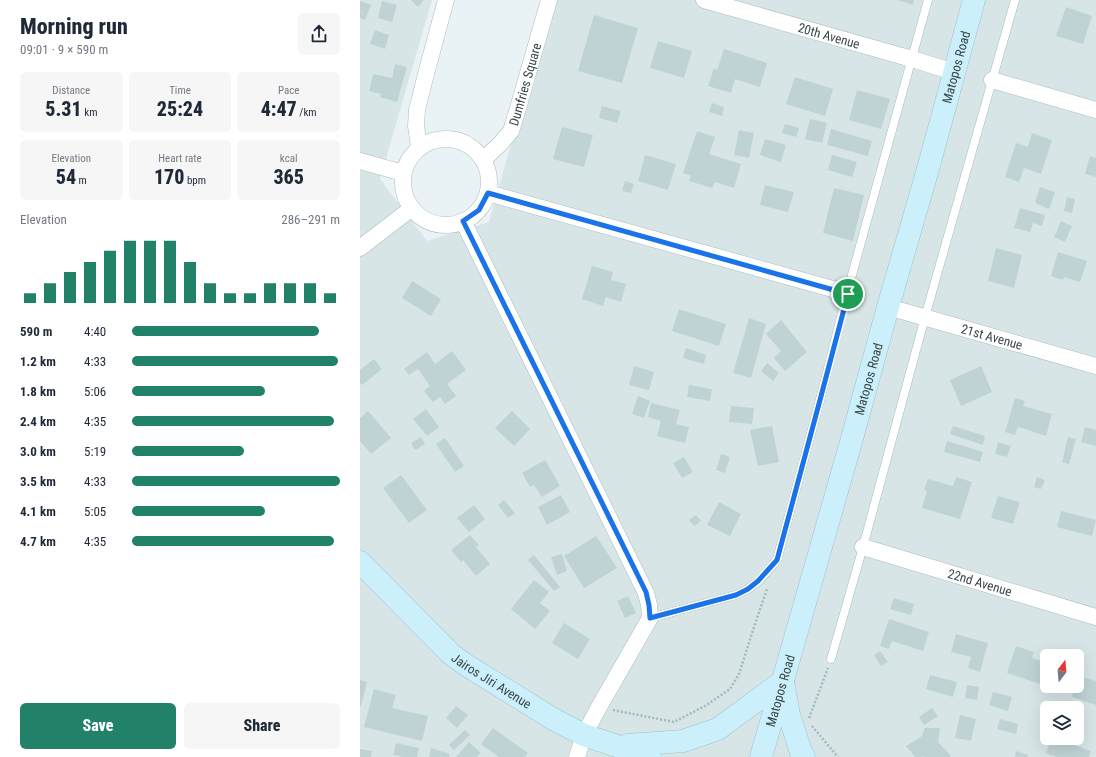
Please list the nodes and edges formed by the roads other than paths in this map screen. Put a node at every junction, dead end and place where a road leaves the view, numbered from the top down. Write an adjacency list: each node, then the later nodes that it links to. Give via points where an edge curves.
1 (446, 0): 11 (street, via 417,110)
2 (549, 0): 12 (street, Dumfries Square, via 511,131)
3 (704, 0): 7 (street, 20th Avenue)
4 (928, 0): 7 (lane)
5 (974, 0): 8 (main road, Matopos Road)
6 (1015, 0): 9 (lane)
7 (912, 59): 8 (street, 20th Avenue); 19 (lane)
8 (954, 72): 20 (main road, Matopos Road)
9 (992, 80): 10 (street); 21 (lane)
10 (1096, 110)
11 (419, 147): 12 (street, via 442,139 454,139 476,150); 14 (street)
12 (483, 160): 15 (street, via 488,170)
13 (360, 161): 14 (street)
14 (403, 172): 16 (street, via 404,191)
15 (488, 193): 17 (street, via 479,210); 19 (street)
16 (412, 208): 17 (street, via 422,218 435,224 449,225); 18 (street)
17 (463, 221): 26 (street, via 646,592)
18 (360, 248)
19 (848, 294): 26 (lane, via 777,560 758,581 736,595)
20 (888, 307): 21 (street, 21st Avenue); 28 (main road, Matopos Road)
21 (925, 318): 22 (street, 21st Avenue); 23 (lane)
22 (1096, 366)
23 (863, 547): 25 (street, 22nd Avenue); 27 (lane)
24 (360, 562): 29 (main road, Jairos Jiri Avenue, via 466,665 553,719)
25 (1096, 617)
26 (650, 618): 29 (street)
27 (831, 658)
28 (783, 681): 30 (main road, via 718,730 683,741); 33 (main road, Matopos Road); 34 (main road, via 789,715)
29 (584, 735): 30 (main road, Jairos Jiri Avenue); 31 (street)
30 (625, 752): 32 (main road, Jairos Jiri Avenue)
31 (577, 757)
32 (650, 757)
33 (761, 757)
34 (804, 757)

